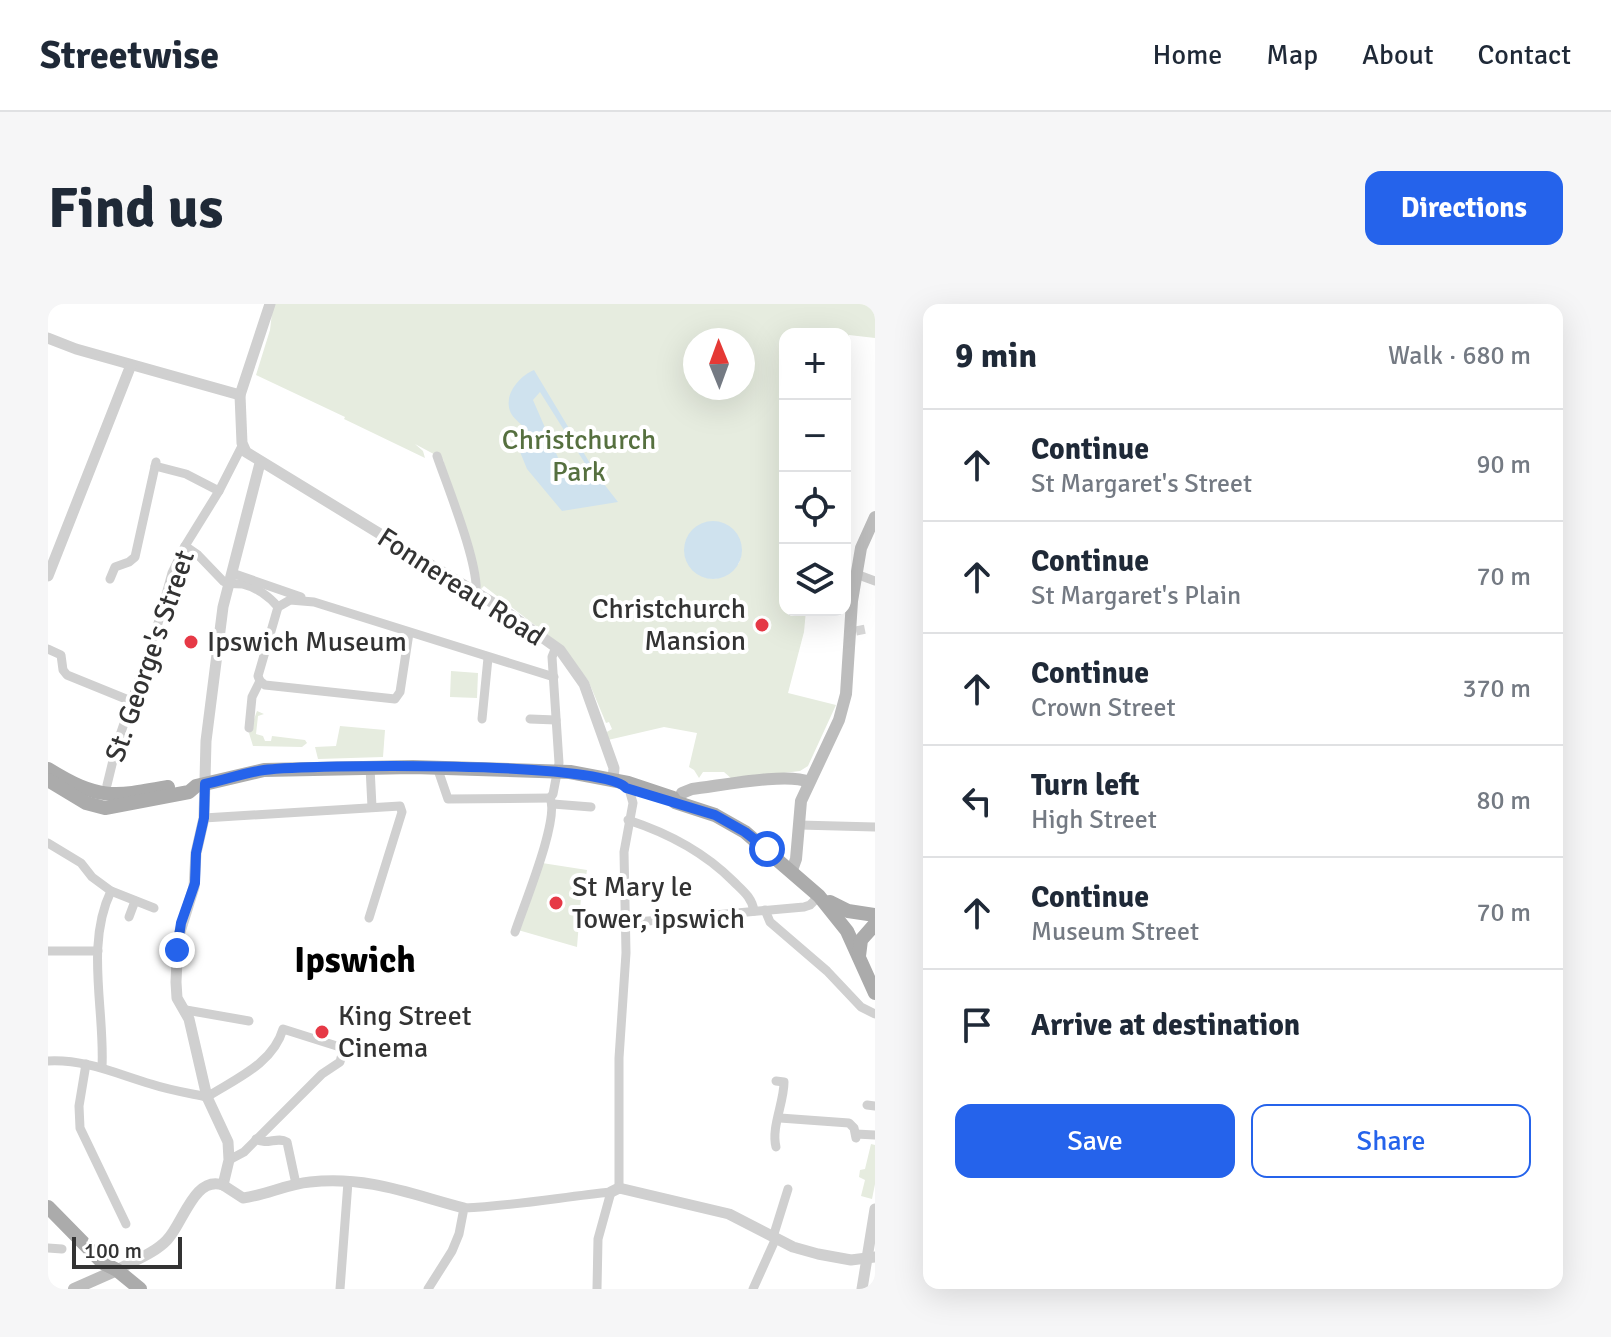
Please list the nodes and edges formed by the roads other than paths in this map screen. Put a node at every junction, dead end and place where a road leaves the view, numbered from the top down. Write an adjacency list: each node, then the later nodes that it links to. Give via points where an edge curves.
1 (270, 304): 4 (street)
2 (48, 338): 3 (street)
3 (131, 365): 4 (street); 12 (street)
4 (240, 395): 5 (street)
5 (242, 446): 7 (street, Fonnereau Road); 8 (street, St. George's Street)
6 (437, 456): 16 (street)
7 (260, 463): 14 (street); 16 (street, Fonnereau Road)
8 (219, 491): 10 (street, St. George's Street); 13 (street, via 156,464 135,557 115,567)
9 (875, 517): 11 (main road)
10 (185, 546): 14 (street); 25 (street, St. George's Street)
11 (856, 574): 15 (street); 36 (main road, via 844,706)
12 (48, 576)
13 (110, 579)
14 (230, 579): 17 (street); 18 (street); 37 (street)
15 (875, 581)
16 (476, 593): 20 (street, Fonnereau Road)
17 (314, 602): 18 (street, via 290,600); 19 (street)
18 (278, 607): 24 (street)
19 (409, 633): 22 (street); 24 (street, via 397,698)
20 (556, 647): 23 (street); 35 (street, Fonnereau Road, via 584,684)
21 (48, 649): 25 (street, via 61,655 67,675)
22 (488, 658): 23 (street); 26 (street)
23 (554, 677): 28 (street)
24 (260, 681): 29 (street, via 252,697)
25 (131, 701): 38 (street, St. George's Street)
26 (482, 719)
27 (530, 719): 28 (street)
28 (556, 720): 33 (street)
29 (249, 728)
30 (370, 767): 31 (main road); 37 (main road, via 264,770); 41 (street)
31 (437, 767): 33 (main road); 39 (street, via 448,799)
32 (48, 769): 38 (main road, via 71,784)
33 (558, 771): 35 (main road); 39 (street)
34 (48, 780): 37 (main road, via 86,803 112,808)
35 (616, 782): 40 (main road); 44 (street, via 633,803)
36 (809, 782): 40 (main road, via 781,779 692,789); 45 (main road)
37 (200, 785): 38 (main road, via 118,796); 43 (street)
38 (104, 790)
39 (552, 801): 42 (street); 59 (street, via 543,851)
40 (676, 803): 48 (main road, via 727,821)
41 (372, 807): 43 (street); 56 (street, via 400,806 402,812)
42 (591, 807)
43 (204, 818): 64 (street, via 194,887 178,938 176,994)
44 (628, 820): 53 (street, via 703,854); 57 (street)
45 (799, 825): 46 (street); 48 (main road)
46 (875, 827)
47 (48, 843): 49 (street, via 81,863)
48 (792, 870): 50 (main road)
49 (111, 891): 51 (street); 61 (street)
50 (819, 896): 53 (street, via 807,906); 54 (main road, via 842,909); 62 (main road, via 844,926)
51 (135, 901): 52 (street); 55 (street)
52 (154, 908)
53 (760, 910): 57 (street); 65 (street, via 861,1007)
54 (875, 915)
55 (129, 917)
56 (369, 918)
57 (626, 923): 81 (street)
58 (875, 924): 62 (main road, via 861,940)
59 (515, 932)
60 (48, 951): 61 (street)
61 (98, 951): 69 (street)
62 (859, 957): 63 (main road)
63 (875, 993)
64 (186, 1010): 66 (street); 71 (street)
65 (875, 1014)
66 (249, 1021)
67 (48, 1061): 68 (street)
68 (86, 1064): 69 (street); 83 (street, via 80,1128)
69 (102, 1067): 71 (street)
70 (776, 1081): 72 (street, via 784,1082)
71 (207, 1097): 74 (street, via 263,1061 283,1029 338,1045 340,1062); 76 (street, via 226,1134)
72 (780, 1118): 73 (street, via 849,1123 856,1136); 75 (street)
73 (875, 1135)
74 (256, 1139): 76 (street); 78 (street, via 287,1142)
75 (776, 1147)
76 (229, 1160): 79 (street)
77 (348, 1182): 78 (street); 85 (street, via 405,1189); 94 (street)
78 (296, 1184): 79 (street, via 243,1198)
79 (223, 1185): 93 (street, via 204,1188 166,1241)
80 (788, 1189): 89 (street)
81 (615, 1190): 85 (street); 89 (street, via 729,1214); 98 (street, via 598,1239)
82 (48, 1194): 93 (main road)
83 (118, 1206): 87 (street); 88 (street)
84 (48, 1207): 93 (main road, via 103,1263)
85 (464, 1208): 97 (street, via 452,1251)
86 (875, 1209): 92 (street)
87 (107, 1211)
88 (126, 1224)
89 (774, 1238): 92 (street, via 818,1254); 99 (street)
90 (48, 1248): 91 (street)
91 (62, 1249)
92 (870, 1258): 100 (street)
93 (117, 1270): 95 (main road); 96 (main road)
94 (340, 1288)
95 (74, 1289)
96 (140, 1289)
97 (428, 1289)
98 (597, 1289)
99 (753, 1289)
100 (862, 1289)

